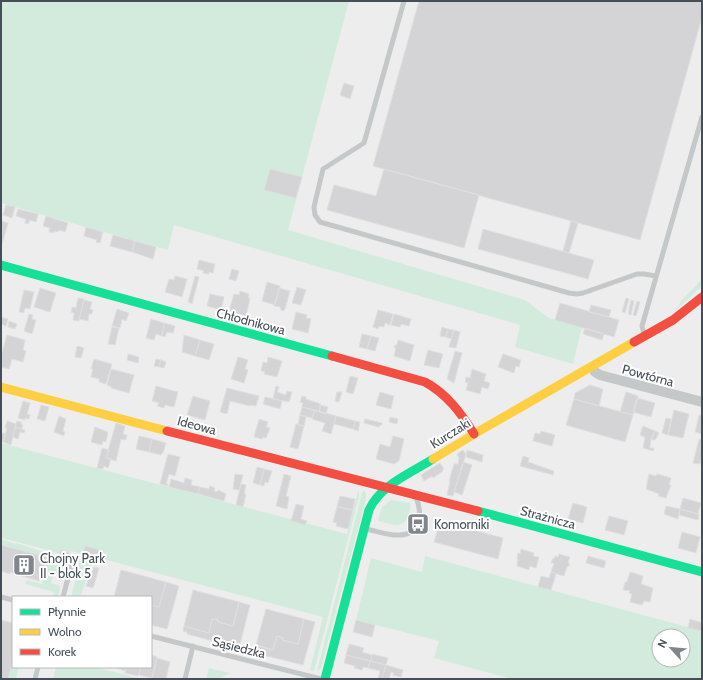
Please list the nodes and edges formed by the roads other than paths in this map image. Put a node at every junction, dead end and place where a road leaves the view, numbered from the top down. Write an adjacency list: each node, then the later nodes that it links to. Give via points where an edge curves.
1 (404, 1): 4 (lane, via 364,143 324,169 314,208 314,215 320,222 569,293 583,293 637,274)
2 (702, 117): 4 (lane)
3 (1, 265): 10 (street, Chłodnikowa, via 425,382 435,386 448,398)
4 (656, 276): 6 (lane, via 642,326)
5 (702, 297): 6 (street, Kurczaki, via 681,315)
6 (646, 337): 7 (street, Kurczaki)
7 (592, 367): 9 (street, Powtórna, via 600,376); 10 (street, Kurczaki)
8 (1, 387): 11 (street, Ideowa)
9 (702, 402)
10 (474, 434): 11 (street, Kurczaki)
11 (386, 488): 12 (street, Strażnicza); 13 (street, Kurczaki, via 371,505)
12 (414, 494): 13 (lane, via 419,506 419,518 418,524 410,532 400,536); 15 (street, Strażnicza)
13 (364, 528): 25 (street, Kurczaki)
14 (73, 559): 16 (lane)
15 (702, 572)
16 (63, 596)
17 (1, 597): 18 (lane)
18 (12, 600)
19 (152, 636): 20 (lane, Sąsiedzka)
20 (193, 646): 23 (lane); 24 (lane, Sąsiedzka)
21 (38, 668): 22 (lane)
22 (34, 679)
23 (185, 679)
24 (321, 679)
25 (325, 679)

